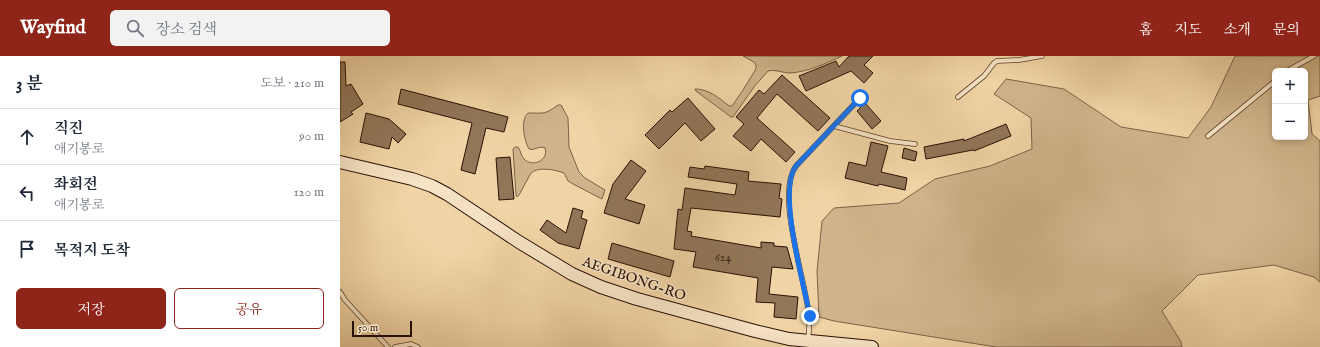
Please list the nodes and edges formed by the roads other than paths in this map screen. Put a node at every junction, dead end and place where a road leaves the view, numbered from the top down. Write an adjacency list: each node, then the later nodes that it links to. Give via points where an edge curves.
1 (1042, 56): 5 (lane, via 994,62 984,76)
2 (1314, 56): 3 (lane)
3 (1292, 68)
4 (1272, 83): 8 (lane)
5 (958, 97)
6 (860, 98): 7 (lane)
7 (834, 126): 9 (lane, via 890,141); 12 (lane, via 796,166 791,176 788,195 810,316)
8 (1208, 136)
9 (915, 144)
10 (340, 162): 12 (main road, AEGIBONG-RO, via 432,186 572,274 602,287 711,320 789,339)
11 (340, 292): 13 (lane)
12 (808, 340): 16 (main road, AEGIBONG-RO)
13 (388, 347)
14 (395, 347): 15 (lane, via 411,344)
15 (418, 347)
16 (872, 347)

